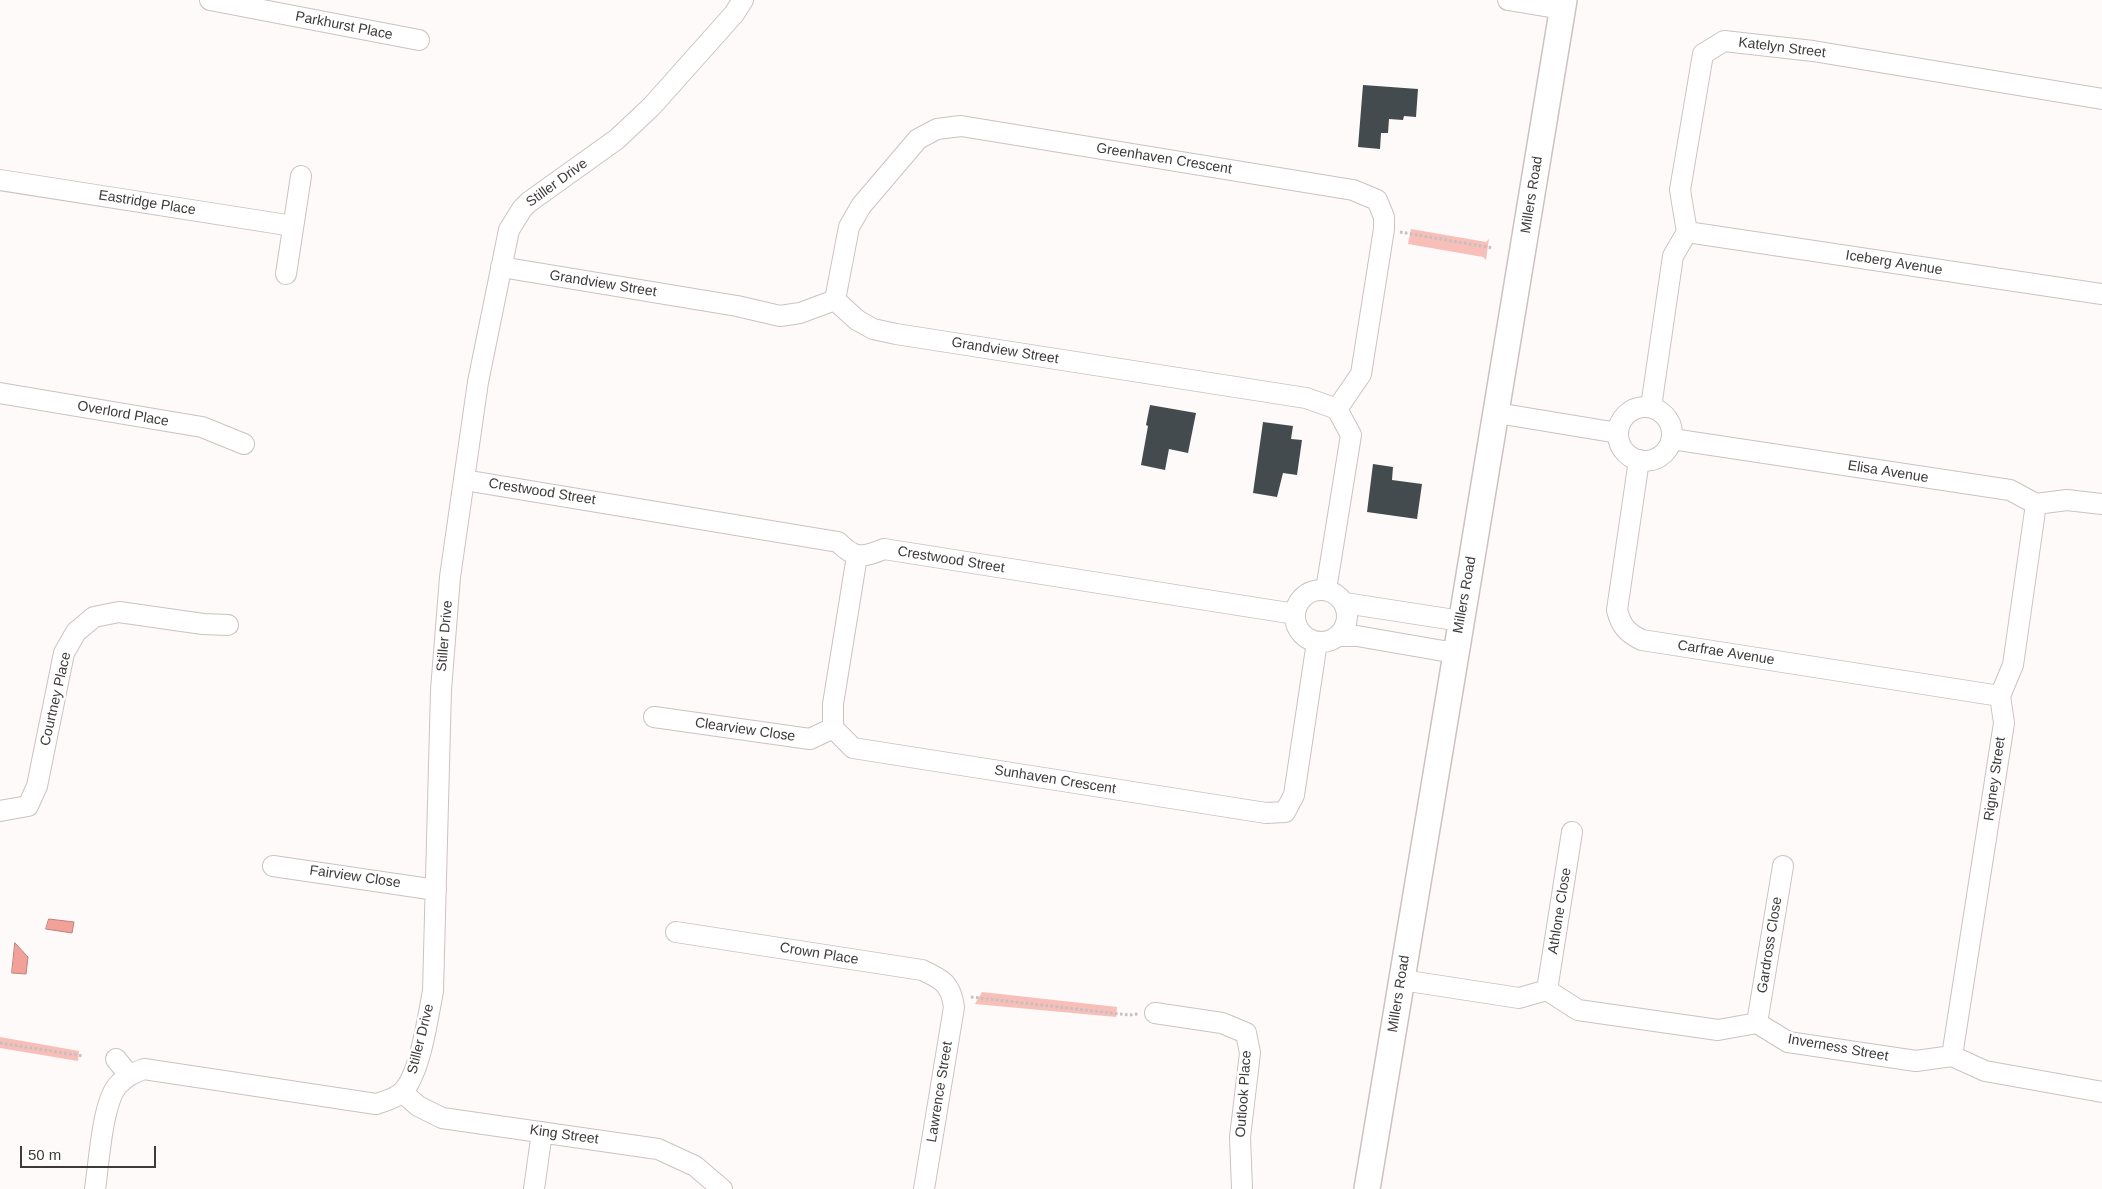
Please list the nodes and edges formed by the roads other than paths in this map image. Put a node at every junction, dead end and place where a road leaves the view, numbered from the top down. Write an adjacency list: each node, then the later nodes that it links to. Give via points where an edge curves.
1 (210, 0): 5 (street, Parkhurst Place)
2 (743, 0): 11 (street, Stiller Drive, via 652,106 617,139 522,209 510,230)
3 (1508, 0): 4 (street)
4 (1563, 4): 18 (street, Millers Road)
5 (419, 40)
6 (2102, 99): 10 (street, Katelyn Street, via 1813,51 1724,41 1703,54 1680,190)
7 (301, 176): 9 (street)
8 (0, 180): 9 (street, Eastridge Place)
9 (293, 226): 12 (street)
10 (1687, 232): 13 (street, Iceberg Avenue); 16 (street, via 1673,256)
11 (501, 267): 14 (street, Grandview Street, via 780,316 800,313); 23 (street, Stiller Drive, via 478,382)
12 (286, 274)
13 (2102, 294)
14 (835, 300): 17 (street, Grandview Street, via 857,320 873,329 896,334 1306,398); 17 (street, Greenhaven Crescent, via 849,227 861,206 918,139 938,129 961,126 1353,190 1377,200 1384,217 1384,230 1362,374)
15 (0, 393): 21 (street, Overlord Place, via 202,427)
16 (1650, 407): 19 (street, via 1641,407 1625,415); 20 (street, via 1665,415)
17 (1337, 409): 27 (street, via 1351,435)
18 (1497, 413): 19 (street); 30 (street, Millers Road)
19 (1618, 433): 22 (street, via 1623,450)
20 (1672, 439): 22 (street, via 1669,448 1656,459); 24 (street, Elisa Avenue, via 2010,490)
21 (244, 444)
22 (1639, 460): 35 (street, Carfrae Avenue, via 1617,610 1621,624 1630,635 1642,640)
23 (464, 480): 26 (street, Crestwood Street, via 838,542); 42 (street, Stiller Drive, via 443,657)
24 (2036, 504): 25 (street, via 2067,500); 35 (street, via 2013,665)
25 (2102, 504)
26 (857, 556): 29 (street, Crestwood Street, via 884,549); 37 (street, via 833,704)
27 (1326, 590): 28 (street, via 1334,592); 29 (street, via 1309,592 1297,605)
28 (1344, 603): 30 (street); 32 (street, via 1348,620)
29 (1295, 614): 33 (street, via 1298,629)
30 (1461, 621): 34 (street, Millers Road)
31 (228, 625): 38 (street, Courtney Place, via 119,612 94,617 76,632 64,653 37,786 28,806)
32 (1338, 636): 33 (street); 34 (street, via 1357,636)
33 (1317, 642): 37 (street, Sunhaven Crescent, via 1294,795 1285,812 1266,813 853,748)
34 (1455, 653): 44 (street, Millers Road)
35 (2000, 696): 49 (street, Rigney Street, via 2004,723)
36 (654, 718): 37 (street, Clearview Close, via 810,739)
37 (833, 728)
38 (0, 811)
39 (1572, 832): 45 (street, Athlone Close)
40 (274, 866): 42 (street, Fairview Close)
41 (1782, 866): 48 (street, Gardross Close)
42 (436, 890): 52 (street, Stiller Drive, via 433,991 414,1070)
43 (676, 932): 46 (street, Crown Place, via 922,970 941,979)
44 (1402, 980): 45 (street, via 1518,998); 60 (street, Millers Road)
45 (1547, 990): 48 (street, via 1578,1010 1718,1030)
46 (953, 995): 58 (street, Lawrence Street, via 954,1008)
47 (1155, 1013): 59 (street, Outlook Place, via 1222,1023 1246,1033 1250,1053 1240,1137)
48 (1757, 1024): 49 (street, Inverness Street, via 1788,1042 1916,1061)
49 (1952, 1056): 53 (street, via 1984,1071)
50 (116, 1059): 51 (street)
51 (128, 1075): 52 (street, Stiller Drive, via 144,1069 163,1071 376,1104); 55 (street, via 117,1086 108,1104)
52 (402, 1092): 54 (street, King Street, via 418,1106 442,1118)
53 (2102, 1092)
54 (542, 1132): 56 (street); 57 (street, King Street, via 658,1149 695,1166)
55 (95, 1189)
56 (534, 1189)
57 (722, 1189)
58 (924, 1189)
59 (1242, 1189)
60 (1367, 1189)

